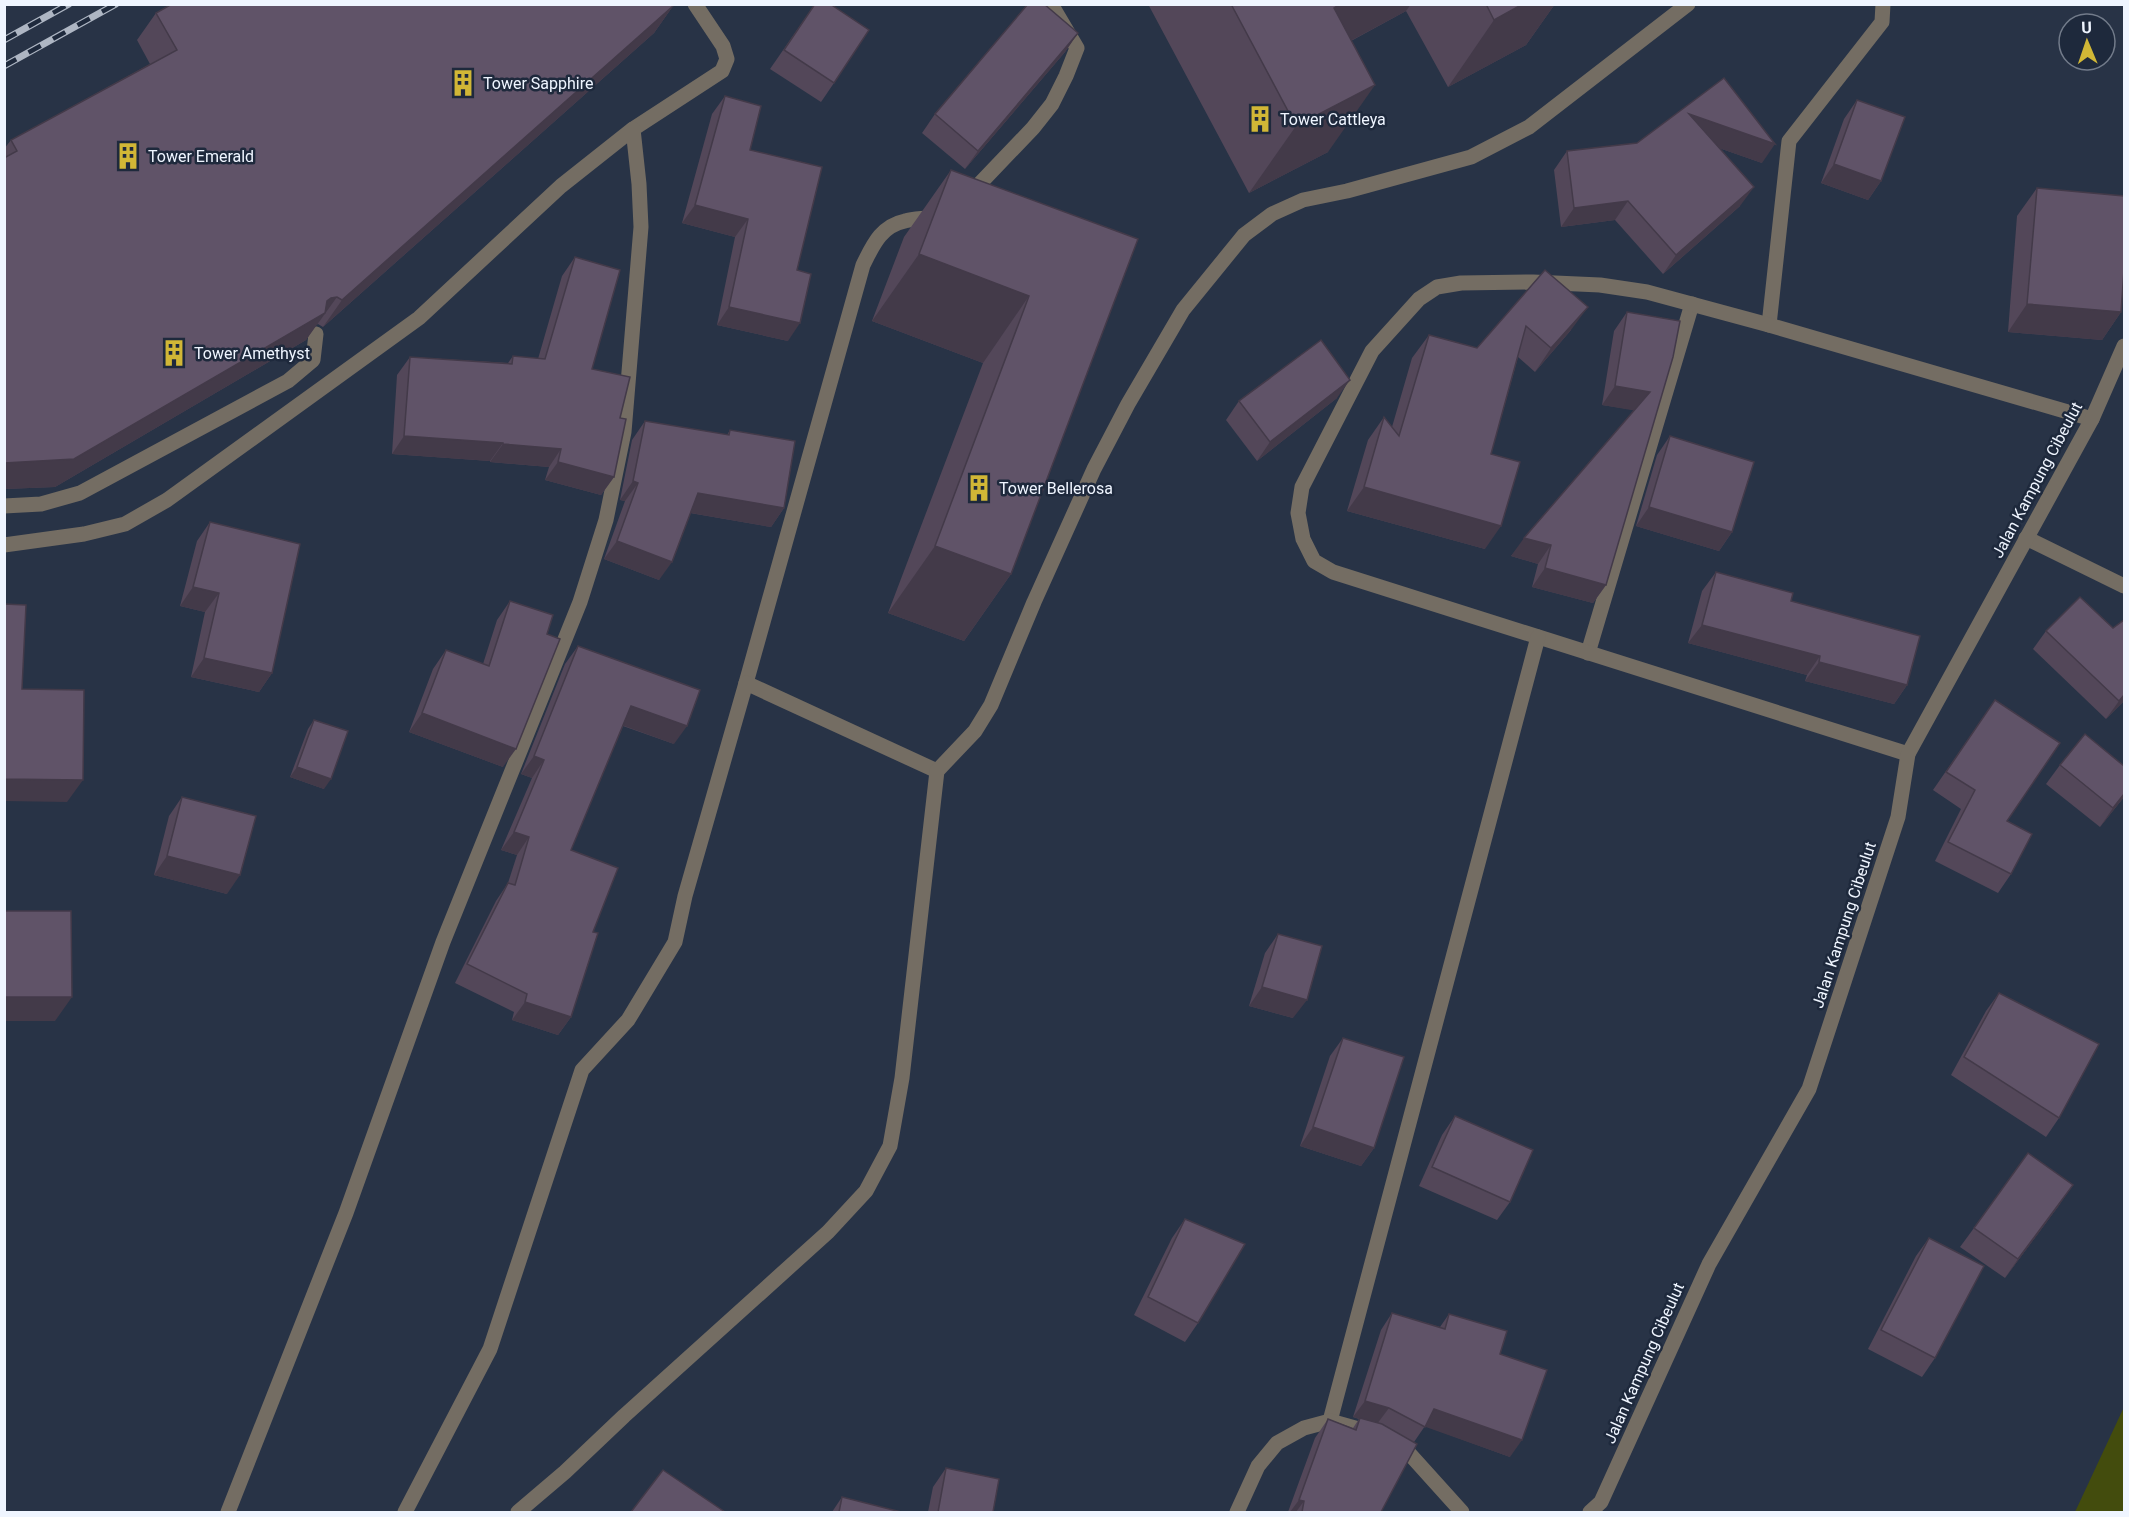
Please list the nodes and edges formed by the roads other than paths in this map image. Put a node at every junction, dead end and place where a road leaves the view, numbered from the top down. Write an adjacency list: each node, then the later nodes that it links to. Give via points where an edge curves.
1 (695, 4): 5 (street, via 723,46 727,59 722,71)
2 (1051, 4): 17 (street, via 1077,48 1052,104 953,209 886,228 863,265)
3 (1688, 4): 19 (street, via 1520,132 1471,157 1347,192 1303,200 1272,214 1244,235 1183,310 1128,404 1070,522 992,705 975,731)
4 (1883, 4): 7 (street, via 1882,22 1789,141)
5 (633, 129): 13 (street, via 561,186 419,318 167,500 125,524); 21 (street, via 640,238 624,432 606,519 580,602 443,942 346,1213)
6 (1692, 304): 7 (street); 15 (street, via 1600,285 1437,286 1419,298 1372,351 1302,487 1298,513 1303,539 1314,561 1333,572); 16 (street)
7 (1769, 325): 10 (street)
8 (316, 334): 11 (street, via 314,360 288,381 80,493 41,504)
9 (2124, 346): 10 (street, Jalan Kampung Cibeulut)
10 (2092, 418): 12 (street, Jalan Kampung Cibeulut)
11 (4, 506)
12 (2026, 538): 14 (street); 18 (street, Jalan Kampung Cibeulut)
13 (4, 545)
14 (2124, 586)
15 (1538, 637): 16 (street); 20 (street)
16 (1588, 653): 18 (street)
17 (746, 683): 19 (street); 22 (street, via 675,942 628,1020 582,1070 490,1349)
18 (1908, 754): 26 (street, Jalan Kampung Cibeulut, via 1898,817 1809,1089 1709,1264 1601,1502)
19 (937, 771): 23 (street, via 902,1078 890,1146 866,1191 828,1233)
20 (1330, 1421): 24 (street, via 1304,1428 1277,1443 1258,1466); 25 (street, via 1373,1433 1407,1451)
21 (228, 1512)
22 (405, 1512)
23 (518, 1512)
24 (1237, 1512)
25 (1462, 1512)
26 (1590, 1512)

